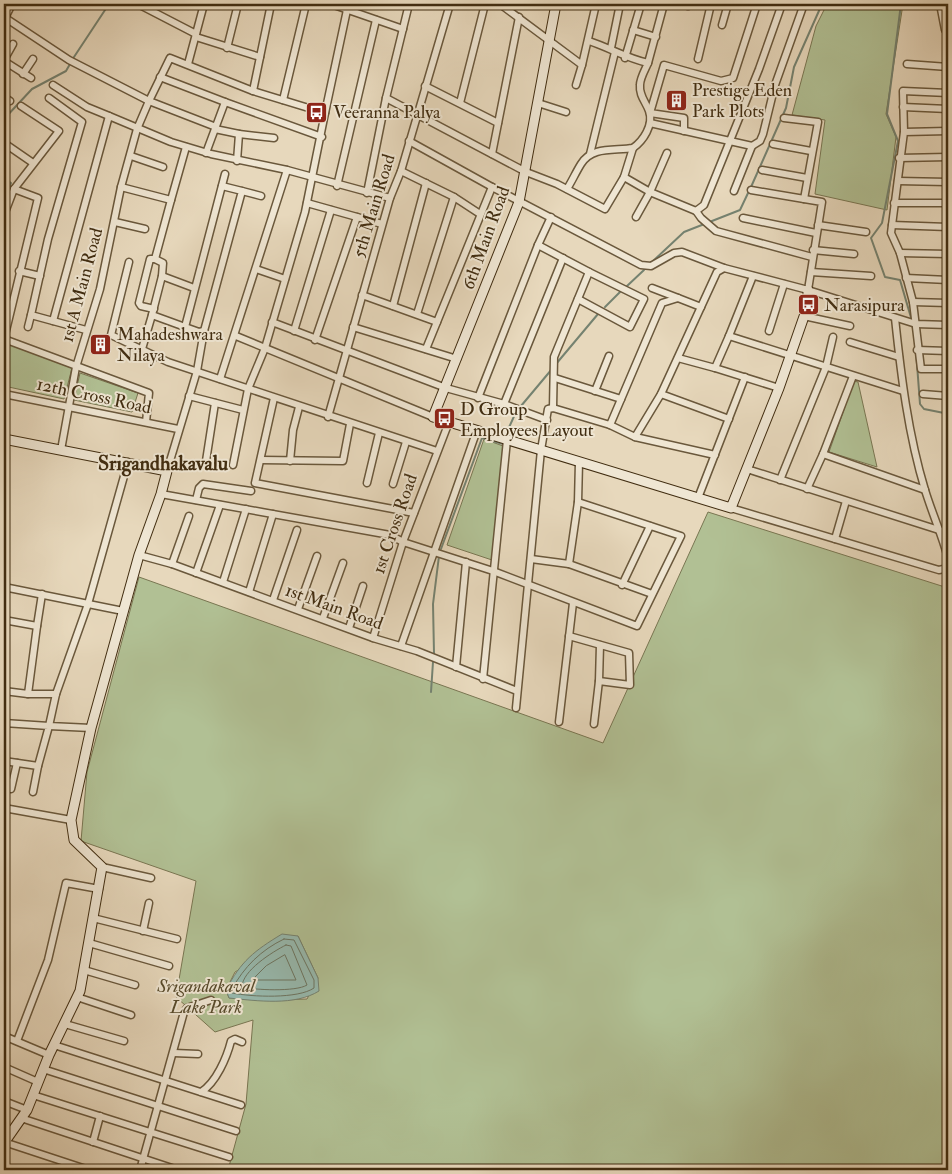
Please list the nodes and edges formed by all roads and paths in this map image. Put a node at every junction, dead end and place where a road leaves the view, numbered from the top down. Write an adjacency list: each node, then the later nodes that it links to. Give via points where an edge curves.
1 (12, 4): 25 (street)
2 (138, 4): 31 (street)
3 (204, 4): 31 (street)
4 (238, 4): 36 (street)
5 (271, 4): 38 (street)
6 (306, 4): 58 (street)
7 (331, 4): 23 (street)
8 (409, 4): 28 (street)
9 (450, 4): 53 (street, 5th Main Road)
10 (486, 4): 61 (street)
11 (500, 4): 24 (street)
12 (596, 4): 34 (street)
13 (620, 4): 37 (street)
14 (641, 4): 29 (street)
15 (664, 4): 32 (street)
16 (711, 4): 41 (street)
17 (728, 4): 27 (street)
18 (757, 4): 69 (street, via 733,78 722,81 664,65)
19 (782, 4): 83 (street)
20 (804, 4): 86 (street, via 775,85 763,134 760,141)
21 (940, 4): 30 (street)
22 (554, 5): 33 (street, 6th Main Road)
23 (347, 10): 26 (street); 67 (street)
24 (519, 17): 33 (street); 72 (street)
25 (4, 18): 59 (street, via 71,61)
26 (376, 20): 28 (street); 112 (street)
27 (722, 25)
28 (403, 29): 57 (street)
29 (634, 30): 32 (street); 39 (street)
30 (948, 31)
31 (196, 36): 36 (street); 44 (street)
32 (656, 37): 43 (street)
33 (549, 40): 46 (street); 62 (street, 6th Main Road)
34 (589, 41): 37 (street); 46 (street)
35 (13, 44): 42 (street)
36 (228, 48): 38 (street)
37 (613, 50): 39 (street); 93 (street)
38 (260, 57): 54 (street)
39 (625, 58): 43 (street)
40 (33, 59): 48 (street)
41 (698, 59)
42 (4, 60): 48 (street)
43 (648, 63): 69 (street, via 640,86 641,96)
44 (188, 64): 49 (street, 1st A Main Road, via 170,58); 54 (street)
45 (907, 64): 47 (street)
46 (582, 65): 52 (street)
47 (948, 67)
48 (23, 74): 50 (street)
49 (160, 77): 59 (street, 1st A Main Road); 60 (street)
50 (31, 78)
51 (53, 85): 70 (street, via 87,107)
52 (576, 85)
53 (426, 86): 61 (street); 68 (street, 5th Main Road)
54 (253, 91): 58 (street)
55 (948, 93): 64 (street, via 904,91)
56 (49, 98): 161 (street, via 82,122)
57 (386, 98): 68 (street); 121 (street)
58 (283, 100): 67 (street)
59 (149, 101): 74 (street); 75 (street, 1st A Main Road)
60 (225, 102): 74 (street); 80 (street)
61 (460, 103): 72 (street)
62 (538, 104): 66 (street); 103 (street, 6th Main Road)
63 (21, 106): 98 (street, via 59,131)
64 (903, 107): 65 (street); 78 (street)
65 (948, 109)
66 (566, 112)
67 (326, 113): 80 (street)
68 (417, 113): 82 (street, 5th Main Road); 92 (street)
69 (650, 113): 73 (street); 76 (street, via 684,118)
70 (109, 116): 75 (street); 184 (street)
71 (784, 118): 89 (street, via 818,122)
72 (498, 123): 92 (street)
73 (650, 123): 76 (street); 88 (street, via 645,136)
74 (216, 128): 79 (street); 90 (street)
75 (138, 129): 87 (street); 94 (street, 1st A Main Road)
76 (684, 131): 83 (street)
77 (948, 131): 78 (street)
78 (904, 132): 96 (street)
79 (239, 134): 81 (street); 97 (street)
80 (322, 137): 106 (street)
81 (274, 138)
82 (410, 141): 102 (street, 5th Main Road); 114 (street)
83 (731, 142): 86 (street); 133 (street, via 704,205)
84 (4, 143): 98 (street)
85 (772, 144): 89 (street)
86 (752, 146): 119 (street)
87 (186, 147): 90 (street); 127 (street)
88 (633, 148): 93 (street); 105 (street)
89 (811, 151): 107 (street)
90 (206, 153): 97 (street)
91 (667, 153): 120 (street)
92 (492, 154): 103 (street)
93 (590, 154): 116 (street)
94 (130, 156): 99 (street); 113 (street, 1st A Main Road)
95 (948, 157): 96 (street)
96 (899, 158): 108 (street)
97 (237, 161): 100 (street)
98 (34, 164): 115 (street)
99 (163, 167)
100 (287, 170): 106 (street); 158 (street)
101 (762, 170): 107 (street)
102 (401, 171): 110 (street); 125 (street, 5th Main Road)
103 (526, 172): 116 (street); 128 (street, 6th Main Road)
104 (225, 174): 111 (street)
105 (624, 177): 116 (street, via 605,210); 120 (street)
106 (314, 178): 112 (street); 129 (street)
107 (807, 178): 126 (street)
108 (898, 181): 109 (street); 130 (street)
109 (948, 182)
110 (426, 183): 123 (street); 177 (street)
111 (222, 186): 118 (street); 169 (street)
112 (338, 186): 121 (street)
113 (121, 187): 127 (street); 140 (street, 1st A Main Road)
114 (492, 187): 128 (street); 134 (street)
115 (14, 189): 124 (street); 157 (street, via 38,198)
116 (566, 189)
117 (751, 190): 126 (street)
118 (242, 191): 122 (street); 194 (street)
119 (734, 191)
120 (650, 192): 133 (street); 138 (street)
121 (367, 193): 125 (street)
122 (261, 196)
123 (454, 197): 134 (street); 180 (street)
124 (7, 198): 135 (street)
125 (390, 198): 141 (street, 5th Main Road)
126 (804, 199): 142 (street, via 822,202)
127 (171, 200): 154 (street)
128 (519, 202): 137 (street); 213 (street, 6th Main Road)
129 (307, 203): 132 (street); 166 (street)
130 (894, 203): 131 (street); 143 (street)
131 (948, 203)
132 (330, 210): 136 (street); 195 (street)
133 (696, 211): 150 (street, via 716,231)
134 (480, 214): 186 (street)
135 (4, 215)
136 (357, 217): 141 (street); 201 (street)
137 (551, 217): 148 (street); 156 (street, via 641,265 651,266 682,252)
138 (636, 217)
139 (743, 218): 147 (street)
140 (114, 222): 145 (street); 193 (street, 1st A Main Road, via 100,289)
141 (382, 224): 172 (street, 5th Main Road)
142 (818, 225): 146 (street); 147 (street)
143 (892, 225): 144 (street); 149 (street, via 892,238)
144 (948, 227)
145 (145, 229)
146 (866, 232)
147 (816, 233): 150 (street)
148 (538, 245): 153 (street); 235 (street)
149 (900, 253): 152 (street); 165 (street)
150 (812, 254): 151 (street); 160 (street)
151 (854, 254)
152 (948, 254)
153 (562, 258): 159 (street); 238 (street)
154 (155, 259): 162 (street, via 163,263); 179 (street, via 150,259 139,303)
155 (128, 262): 204 (street, via 111,335)
156 (724, 268): 163 (street); 178 (street, via 717,272)
157 (19, 270): 161 (street); 200 (street)
158 (256, 270): 166 (street); 197 (street)
159 (589, 272): 174 (street); 174 (street, via 644,299 630,327)
160 (811, 272): 164 (street); 171 (street)
161 (40, 276): 181 (street)
162 (162, 276): 169 (street); 179 (street)
163 (753, 276): 168 (street); 198 (street)
164 (871, 276)
165 (906, 278): 167 (street); 175 (street)
166 (285, 279): 185 (street)
167 (948, 280)
168 (784, 284): 171 (street); 196 (street)
169 (194, 288): 192 (street)
170 (652, 288): 173 (street)
171 (808, 290): 182 (street); 183 (street)
172 (362, 295): 177 (street); 189 (street, 5th Main Road)
173 (678, 298): 178 (street); 236 (street, via 662,303)
174 (578, 299): 222 (street, via 554,358)
175 (913, 302): 176 (street); 187 (street)
176 (948, 302)
177 (394, 306): 180 (street)
178 (701, 307): 212 (street)
179 (153, 312): 192 (street); 204 (street)
180 (417, 314): 186 (street)
181 (31, 315): 184 (street); 191 (street)
182 (804, 316): 190 (street); 209 (street)
183 (896, 318): 187 (street); 211 (street)
184 (53, 321): 193 (street)
185 (272, 322): 195 (street); 203 (street)
186 (437, 322): 205 (street)
187 (916, 324): 188 (street); 207 (street)
188 (948, 325)
189 (353, 326): 205 (street); 206 (street, 5th Main Road)
190 (850, 326)
191 (28, 327)
192 (184, 327): 194 (street)
193 (86, 330): 214 (street, 1st A Main Road)
194 (204, 331): 218 (street)
195 (294, 331): 201 (street)
196 (769, 331)
197 (236, 336): 203 (street); 223 (street)
198 (729, 336): 209 (street); 216 (street)
199 (834, 337): 215 (street)
200 (4, 339): 214 (street)
201 (315, 340): 206 (street)
202 (850, 342): 211 (street)
203 (265, 348): 221 (street); 226 (street)
204 (142, 349): 218 (street)
205 (426, 349): 213 (street)
206 (346, 350): 221 (street, 5th Main Road); 224 (street)
207 (917, 350): 208 (street); 217 (street, via 921,369)
208 (948, 351)
209 (790, 355): 215 (street); 225 (street)
210 (609, 356): 227 (street)
211 (899, 357): 228 (street)
212 (678, 358): 216 (street); 230 (street)
213 (458, 359): 224 (street, 6th Main Road)
214 (76, 367): 239 (street, 1st A Main Road); 247 (street, via 149,393)
215 (826, 367): 219 (street); 271 (street)
216 (715, 368): 220 (street)
217 (948, 369)
218 (197, 371): 223 (street); 232 (street)
219 (853, 376): 228 (street); 261 (street)
220 (745, 377): 225 (street); 245 (street)
221 (338, 378): 243 (street, 5th Main Road); 244 (street)
222 (555, 378): 227 (street); 241 (street)
223 (220, 379): 226 (street)
224 (446, 388): 235 (street); 244 (street, 6th Main Road)
225 (779, 388): 269 (street)
226 (248, 389): 234 (street); 242 (street)
227 (595, 391): 236 (street)
228 (903, 391): 275 (street)
229 (4, 394): 239 (street, 12th Cross Road)
230 (661, 394): 245 (street); 254 (street)
231 (922, 394): 233 (street)
232 (189, 396): 237 (street); 251 (street)
233 (948, 396)
234 (274, 398): 240 (street); 263 (street)
235 (478, 398): 238 (street)
236 (621, 399): 250 (street)
237 (215, 403): 242 (street); 265 (street)
238 (504, 404): 246 (street)
239 (68, 405): 247 (street, 12th Cross Road); 258 (street, 1st A Main Road)
240 (299, 407): 243 (street); 264 (street)
241 (553, 408): 246 (street, via 548,409); 250 (street)
242 (243, 410): 268 (street)
243 (328, 417): 249 (street)
244 (433, 417): 248 (street)
245 (729, 419): 262 (street)
246 (547, 420): 259 (street)
247 (146, 422): 251 (street, 12th Cross Road)
248 (449, 422): 252 (street); 260 (street, 1st Cross Road)
249 (350, 424): 253 (street); 264 (street, via 343,461)
250 (610, 425): 254 (street)
251 (178, 429): 270 (street)
252 (477, 430): 256 (street); 293 (street)
253 (379, 433): 257 (street); 272 (street)
254 (635, 437): 262 (street)
255 (4, 439): 258 (street)
256 (507, 440): 259 (street); 303 (street)
257 (406, 442): 260 (street); 273 (street)
258 (61, 450): 266 (street)
259 (541, 450): 267 (street); 297 (street)
260 (437, 451): 285 (street, 1st Cross Road)
261 (823, 454): 274 (street); 275 (street)
262 (715, 455): 278 (street)
263 (261, 460): 264 (street); 285 (street, via 255,484)
264 (290, 460)
265 (206, 461)
266 (128, 462): 270 (street); 315 (street)
267 (579, 462): 278 (street); 281 (street)
268 (233, 465)
269 (747, 469): 271 (street); 283 (street)
270 (167, 471): 277 (street)
271 (780, 480): 274 (street)
272 (367, 483)
273 (393, 484)
274 (807, 488): 280 (street)
275 (925, 490): 290 (street)
276 (251, 491): 279 (street, via 203,484)
277 (161, 494): 279 (street); 294 (street)
278 (698, 498): 283 (street)
279 (196, 500): 282 (street)
280 (846, 501): 290 (street); 291 (street)
281 (578, 502): 288 (street); 301 (street)
282 (220, 505): 284 (street); 304 (street)
283 (731, 508): 291 (street)
284 (246, 509): 286 (street); 305 (street)
285 (414, 513): 292 (street, 1st Cross Road)
286 (272, 514): 292 (street, via 390,535); 310 (street)
287 (189, 516): 300 (street)
288 (650, 526): 307 (street); 312 (street, via 681,536)
289 (297, 530): 313 (street)
290 (942, 531): 296 (street)
291 (835, 539): 302 (street, via 939,570)
292 (403, 542): 293 (street); 324 (street, 1st Cross Road)
293 (433, 552): 298 (street); 326 (street)
294 (139, 554): 300 (street, 1st Main Road); 317 (street)
295 (317, 556): 316 (street)
296 (948, 558)
297 (531, 559): 301 (street); 306 (street)
298 (466, 562): 303 (street); 327 (street)
299 (343, 563): 318 (street)
300 (172, 564): 304 (street, 1st Main Road)
301 (569, 564): 307 (street)
302 (948, 568)
303 (493, 571): 306 (street); 328 (street)
304 (196, 573): 305 (street, 1st Main Road)
305 (223, 582): 310 (street, 1st Main Road)
306 (527, 584): 314 (street); 330 (street)
307 (622, 585): 312 (street)
308 (4, 586): 311 (street)
309 (363, 586): 321 (street)
310 (249, 592): 313 (street, 1st Main Road)
311 (42, 594): 315 (street); 320 (street)
312 (652, 594): 314 (street, via 637,626)
313 (273, 600): 316 (street, 1st Main Road)
314 (573, 602): 323 (street)
315 (88, 604): 317 (street); 333 (street)
316 (298, 610): 318 (street, 1st Main Road)
317 (123, 611): 339 (street)
318 (323, 618): 321 (street, 1st Main Road)
319 (4, 620): 320 (street); 322 (street)
320 (37, 626): 332 (street)
321 (349, 628): 324 (street, 1st Main Road)
322 (4, 633)
323 (569, 636): 325 (street); 336 (street)
324 (374, 638): 326 (street, 1st Main Road)
325 (600, 645): 329 (street); 329 (street, via 629,653 630,685)
326 (400, 646): 327 (street, 1st Main Road)
327 (456, 667): 328 (street, 1st Main Road)
328 (484, 679): 330 (street, 1st Main Road)
329 (599, 681): 337 (street)
330 (517, 691): 334 (street)
331 (4, 692): 332 (street)
332 (28, 694): 333 (street)
333 (56, 694): 338 (street)
334 (516, 708)
335 (4, 722): 338 (street)
336 (559, 722)
337 (594, 724)
338 (48, 726): 339 (street); 342 (street)
339 (91, 728): 346 (street)
340 (4, 761): 341 (street)
341 (17, 763): 342 (street); 343 (street)
342 (38, 766): 344 (street)
343 (11, 789)
344 (33, 792)
345 (4, 808): 346 (street)
346 (71, 820): 347 (street, via 74,840)
347 (102, 867): 348 (street); 349 (street)
348 (151, 878)
349 (99, 889): 351 (street); 363 (street, via 66,883 48,960)
350 (149, 903): 352 (street)
351 (93, 918): 352 (street); 354 (street)
352 (143, 931): 353 (street)
353 (177, 940)
354 (89, 943): 355 (street); 356 (street)
355 (169, 966)
356 (84, 970): 357 (street); 358 (street)
357 (135, 985)
358 (77, 997): 360 (street); 361 (street)
359 (211, 1000): 367 (street, via 184,1012)
360 (131, 1015)
361 (65, 1024): 364 (street); 366 (street)
362 (4, 1036): 363 (street)
363 (16, 1041): 368 (street)
364 (124, 1041)
365 (242, 1042): 374 (street, via 231,1041 210,1087)
366 (54, 1045): 368 (street); 372 (street)
367 (174, 1053): 369 (street); 372 (street)
368 (49, 1054): 371 (street)
369 (198, 1054)
370 (4, 1067): 373 (street)
371 (43, 1069): 373 (street); 378 (street)
372 (166, 1081): 374 (street); 378 (street)
373 (38, 1082): 375 (street)
374 (201, 1092): 377 (street)
375 (33, 1095): 379 (street); 380 (street)
376 (4, 1101): 379 (street)
377 (241, 1105)
378 (158, 1108): 382 (street); 383 (street)
379 (27, 1110): 381 (street)
380 (100, 1116): 383 (street); 385 (street)
381 (21, 1118): 384 (street); 385 (street)
382 (236, 1131)
383 (151, 1132): 386 (street); 387 (street)
384 (5, 1138): 388 (street)
385 (93, 1142): 387 (street)
386 (228, 1156)
387 (143, 1159): 389 (street); 390 (street)
388 (89, 1170)
389 (140, 1170)
390 (178, 1170)

